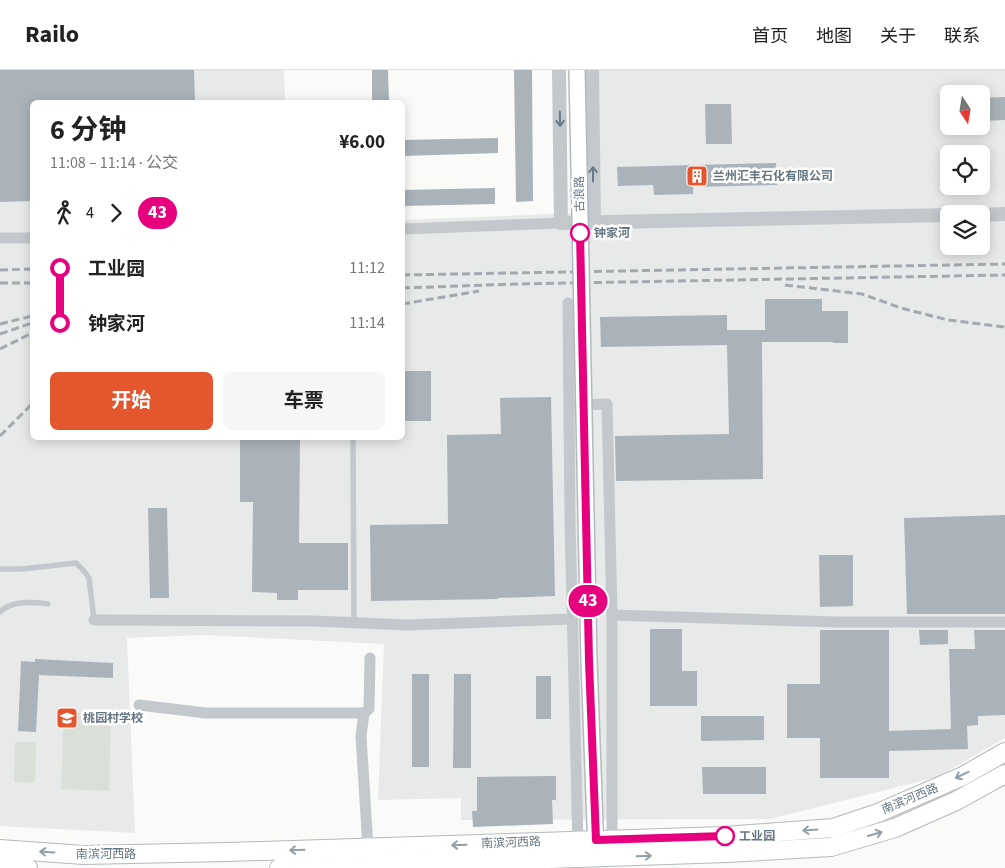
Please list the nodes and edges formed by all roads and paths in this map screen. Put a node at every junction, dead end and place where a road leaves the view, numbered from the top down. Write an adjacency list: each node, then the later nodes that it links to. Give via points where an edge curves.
1 (559, 70): 8 (street, 古浪路, one-way to 8)
2 (577, 70): 30 (main road, 古浪路, bridge)
3 (592, 70): 7 (street, 古浪路, one-way to 3)
4 (990, 214): 5 (street)
5 (1005, 214)
6 (940, 215): 7 (street)
7 (594, 222): 8 (street)
8 (561, 223): 9 (street)
9 (405, 230)
10 (0, 238): 11 (street)
11 (30, 238)
12 (568, 303): 13 (street)
13 (569, 405): 18 (street, via 607,404); 19 (street)
14 (353, 440): 22 (lane)
15 (0, 570): 20 (lane, via 76,563 89,578)
16 (48, 604): 17 (lane, via 28,602 5,607)
17 (0, 612)
18 (612, 615): 21 (street, via 836,622); 30 (street)
19 (572, 619): 22 (street, via 408,625); 30 (street)
20 (94, 620): 22 (street)
21 (1005, 622)
22 (354, 623)
23 (370, 658): 25 (street, via 369,709)
24 (140, 705): 25 (street, via 206,713)
25 (364, 713): 28 (street, via 361,736)
26 (1005, 752): 30 (highway, 南滨河西路, one-way to 30, via 963,776 878,813 833,828)
27 (1005, 774): 30 (highway, 南滨河西路, one-way to 27, via 726,853 831,847 895,828)
28 (368, 848): 29 (highway, 南滨河西路, one-way to 29, via 83,855); 30 (highway, 南滨河西路, one-way to 28)
29 (0, 849)
30 (595, 849): 33 (highway, 南滨河西路)
31 (0, 866): 32 (highway)
32 (28, 868)
33 (279, 868)

